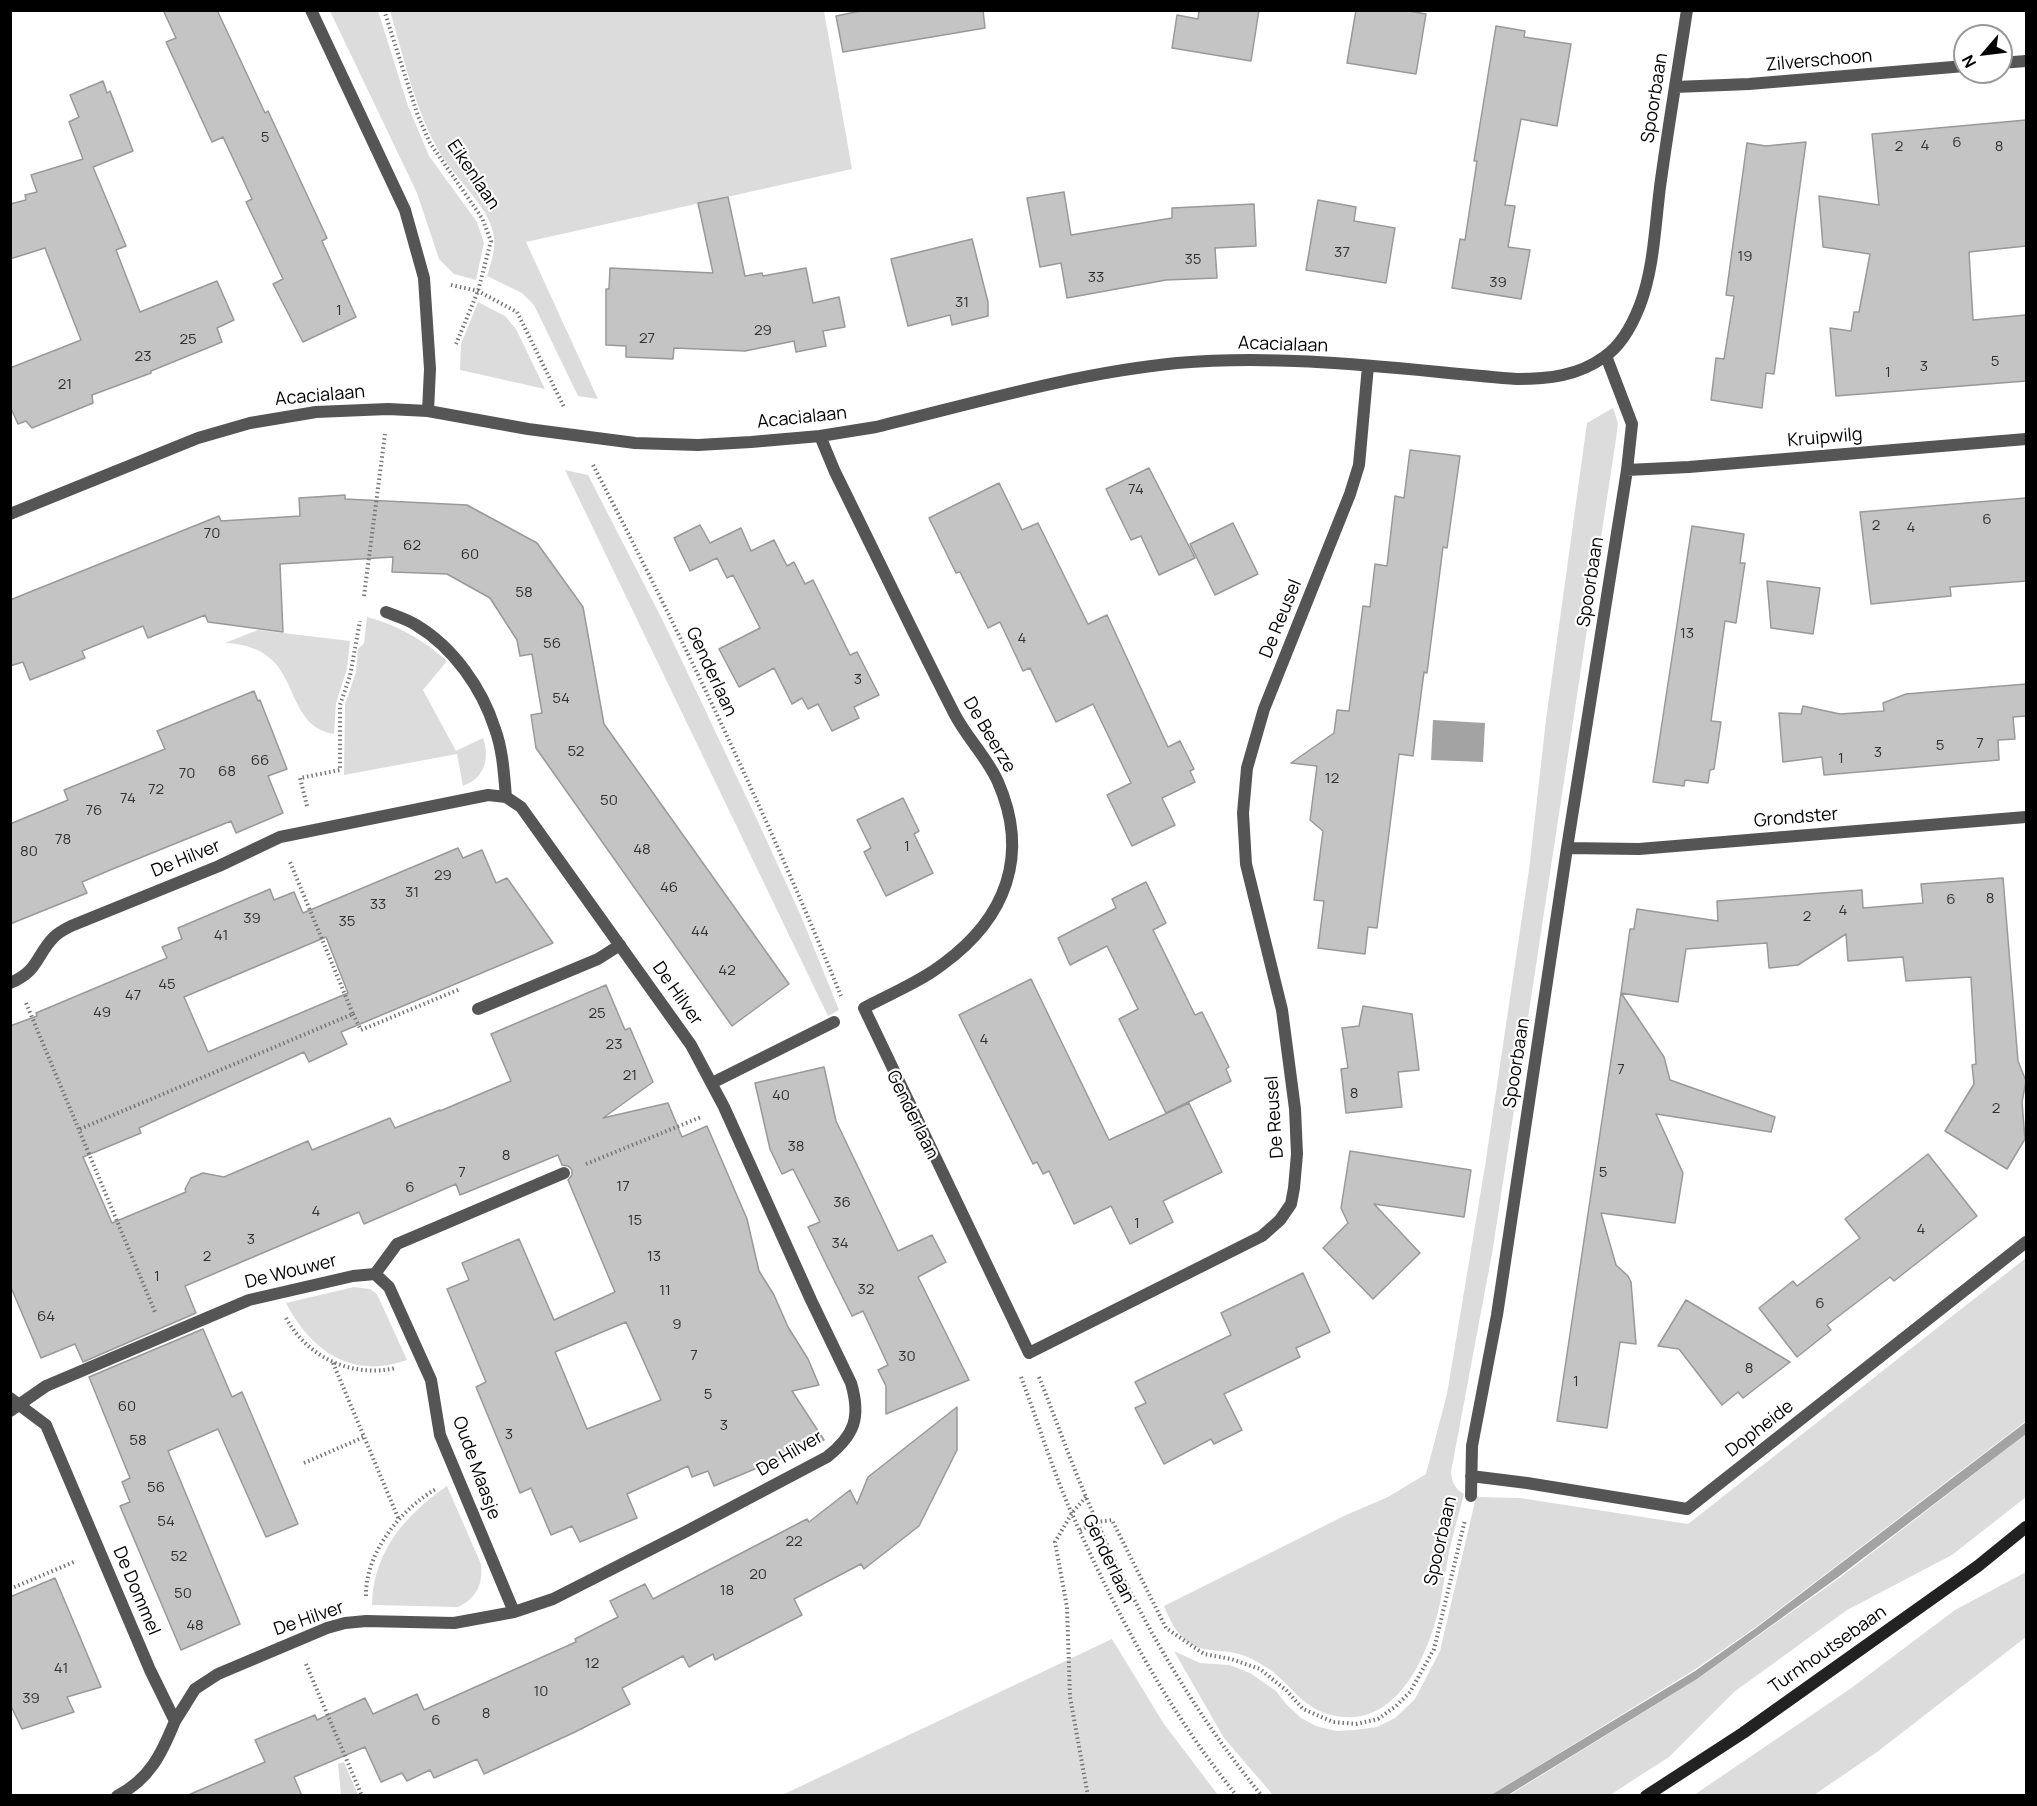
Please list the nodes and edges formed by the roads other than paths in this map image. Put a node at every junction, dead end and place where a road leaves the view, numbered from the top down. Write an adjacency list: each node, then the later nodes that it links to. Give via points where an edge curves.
1 (311, 10): 7 (street, via 405,210 424,278 430,369)
2 (1687, 10): 4 (street, Spoorbaan)
3 (1953, 67): 4 (street, Zilverschoon)
4 (1675, 87): 5 (street, Spoorbaan, via 1641,303 1629,328)
5 (1606, 356): 6 (street, Acacialaan, via 1583,370 1551,379); 10 (street, Spoorbaan, via 1632,424)
6 (1368, 366): 8 (street, Acacialaan, via 1278,361 1134,368 876,427); 18 (street, De Reusel, via 1359,465 1264,709 1247,768 1243,813 1246,864 1282,1010 1295,1109 1294,1188 1291,1204 1280,1220 1262,1236 1029,1353)
7 (428, 411): 8 (street, Acacialaan, via 634,443 698,445); 11 (street, Acacialaan, via 316,412 250,423 198,438)
8 (820, 436): 18 (street, De Beerze, via 955,716 998,781 1010,817 1012,845 1007,881 987,923 967,946 941,966)
9 (2026, 439): 10 (street, Kruipwilg)
10 (1627, 470): 15 (street, Spoorbaan)
11 (10, 514)
12 (386, 612): 13 (street, via 415,624 465,669 495,729)
13 (506, 797): 16 (street, De Hilver, via 521,807); 17 (street, De Hilver, via 488,795 280,837 71,926 54,937 32,970)
14 (2026, 817): 15 (street, Grondster, via 1639,849)
15 (1567, 848): 26 (street, Spoorbaan, via 1497,1315 1472,1446)
16 (620, 945): 19 (street, via 598,959); 21 (street, De Hilver, via 691,1045)
17 (14, 982)
18 (864, 1008)
19 (478, 1009)
20 (834, 1022): 21 (street)
21 (712, 1083): 29 (street, De Hilver, via 851,1383 856,1407 853,1428 827,1456 553,1599)
22 (564, 1173): 24 (street, via 397,1244)
23 (2026, 1242): 26 (street, Dopheide, via 1687,1509)
24 (375, 1274): 25 (street, De Wouwer, via 249,1300 46,1386); 29 (street, Oude Maasje, via 389,1287 423,1360 431,1380 440,1435)
25 (13, 1404): 30 (street, De Dommel, via 46,1425)
26 (1471, 1476): 27 (street, Spoorbaan)
27 (1471, 1496)
28 (2026, 1527): 32 (main road, Turnhoutsebaan, via 1978,1566 1743,1733)
29 (514, 1612): 30 (street, De Hilver, via 454,1623 345,1623 218,1674 195,1689)
30 (175, 1721): 31 (street, via 162,1754 128,1790)
31 (117, 1796)
32 (1646, 1796)

